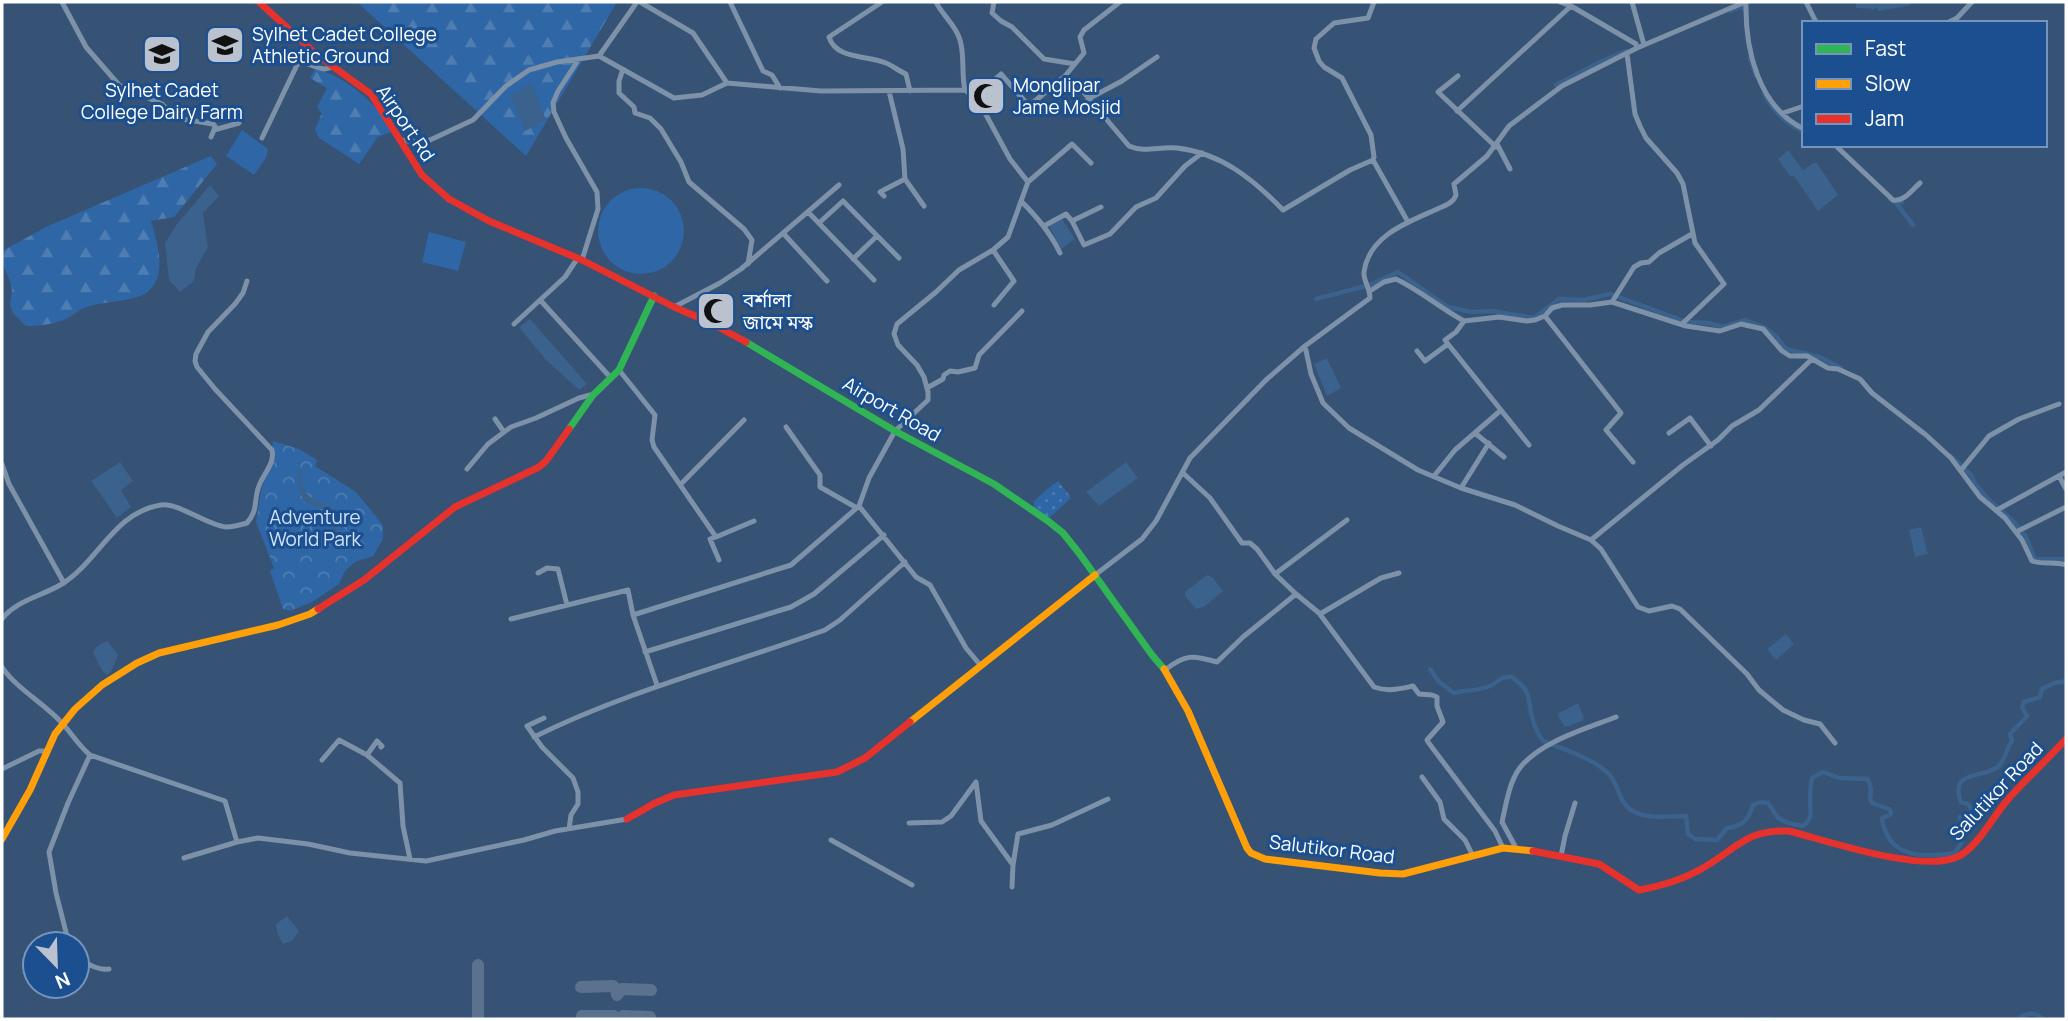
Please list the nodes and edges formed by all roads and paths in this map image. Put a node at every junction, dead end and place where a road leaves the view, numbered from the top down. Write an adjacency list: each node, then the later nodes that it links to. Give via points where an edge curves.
1 (62, 2): 40 (street, via 86,47 119,85 162,104 176,118 213,124)
2 (259, 2): 24 (main road, Airport Rd)
3 (638, 2): 20 (street); 28 (street, via 693,33)
4 (730, 2): 29 (street, via 763,71 772,75)
5 (882, 2): 30 (street, via 829,37 831,44 906,74)
6 (936, 2): 31 (street, via 960,40)
7 (994, 2): 23 (street, via 992,13 1044,59)
8 (1120, 2): 23 (street, via 1084,30 1080,37 1084,53)
9 (1374, 2): 47 (street, via 1368,18 1334,23 1316,39 1314,48 1324,67 1342,78 1371,135)
10 (1560, 2): 15 (street)
11 (1632, 2): 18 (street)
12 (1746, 2): 18 (street); 37 (street, via 1752,61 1770,100)
13 (1806, 2): 16 (street)
14 (1972, 2): 17 (street)
15 (1571, 6): 18 (street); 36 (street)
16 (1816, 21)
17 (1951, 21)
18 (1641, 47): 19 (street)
19 (1627, 54): 44 (street, via 1546,96 1506,129); 64 (street, via 1635,114 1646,138 1683,184)
20 (599, 56): 22 (street); 25 (street)
21 (1157, 57): 34 (street)
22 (579, 58): 43 (street, via 529,70 473,120 447,133 417,142); 69 (street, via 558,91 554,112 597,192 598,209)
23 (1075, 64): 26 (street)
24 (334, 66): 42 (street, via 323,69 300,62); 43 (main road, Airport Rd, via 371,94)
25 (623, 69): 28 (street, via 674,98 702,95); 71 (street, via 619,93 635,113 650,118 661,129 688,182 752,240)
26 (1065, 76): 33 (street, via 1029,106 1001,74); 34 (street)
27 (1458, 76): 36 (street, via 1438,92)
28 (727, 83): 29 (street)
29 (780, 88): 32 (street)
30 (910, 90): 31 (street); 32 (street)
31 (965, 90): 33 (street)
32 (889, 91): 50 (street)
33 (975, 97): 51 (street)
34 (1088, 99): 46 (street, via 1133,148 1174,147)
35 (1802, 106): 37 (street)
36 (1457, 111): 44 (street)
37 (1783, 113): 39 (street)
38 (239, 123): 40 (street)
39 (1802, 128)
40 (214, 130): 41 (street)
41 (211, 137)
42 (262, 138)
43 (398, 139): 69 (main road, Airport Rd, via 422,175 449,199)
44 (1496, 145): 49 (street); 60 (street, via 1454,184 1452,202)
45 (1837, 147): 52 (street, via 1893,200 1903,198)
46 (1203, 153): 47 (street, via 1245,174 1283,210); 59 (street, via 1110,234 1084,244)
47 (1373, 160): 60 (street)
48 (1091, 163): 51 (street, via 1072,144)
49 (1510, 169)
50 (905, 179): 54 (street, via 880,192); 56 (street)
51 (1028, 182): 55 (street)
52 (1920, 183)
53 (839, 185): 58 (street)
54 (884, 196)
55 (1021, 201): 62 (street); 66 (street, via 1008,237)
56 (924, 206)
57 (1101, 207): 59 (street)
58 (808, 212): 61 (street); 63 (street)
59 (1072, 221): 62 (street, via 1066,214)
60 (1408, 222): 75 (street, via 1386,234 1369,254 1364,275)
61 (819, 223): 65 (street, via 843,201); 70 (street)
62 (1044, 226): 67 (street)
63 (783, 233): 71 (street); 74 (street)
64 (1692, 234): 77 (street, via 1634,267); 84 (street, via 1724,284)
65 (877, 236): 68 (street); 70 (street)
66 (993, 250): 79 (street, via 1014,281); 92 (street, via 958,271 897,324 898,345 917,365)
67 (1060, 253)
68 (899, 258)
69 (580, 259): 76 (main road, Airport Rd); 78 (street)
70 (853, 259): 72 (street)
71 (748, 264): 80 (street)
72 (874, 280)
73 (247, 281): 134 (street, via 235,304 208,332 195,361 274,454 259,485 254,515 247,523 223,527 163,504 142,510 115,528 97,553)
74 (827, 281)
75 (1370, 291): 83 (street, via 1396,279); 87 (street, via 1362,305)
76 (654, 296): 80 (main road, Airport Road); 90 (main road)
77 (1613, 300): 82 (street, via 1552,307); 84 (street)
78 (541, 301): 85 (street); 91 (street)
79 (995, 305)
80 (674, 307): 99 (main road, Airport Road, via 730,334)
81 (1022, 311): 92 (street, via 979,355 975,368 950,370)
82 (1545, 316): 83 (street, via 1527,321 1499,317); 107 (street, via 1621,413 1606,430)
83 (1464, 321): 86 (street, via 1445,340)
84 (1684, 322): 89 (street, via 1720,331 1735,326 1763,329 1790,356)
85 (514, 324)
86 (1448, 344): 88 (street, via 1425,361); 95 (street)
87 (1305, 346): 112 (street, via 1190,458); 113 (street, via 1323,403 1349,428)
88 (1417, 351)
89 (1812, 359): 105 (street, via 1759,410); 110 (street, via 1860,379)
90 (619, 370): 91 (main road); 115 (street, via 655,415 654,447)
91 (611, 378): 93 (main road)
92 (927, 388): 99 (street, via 928,400)
93 (593, 395): 100 (street); 148 (main road, via 539,467 455,507 341,596 278,625 150,656 102,685)
94 (2059, 404): 110 (street, via 1989,436)
95 (1500, 411): 101 (street); 104 (street)
96 (495, 419): 100 (street)
97 (744, 420): 115 (street)
98 (786, 426): 118 (street, via 820,475 820,487)
99 (895, 431): 118 (street); 133 (main road, Airport Road, via 994,484 1048,520)
100 (504, 432): 109 (street)
101 (1475, 433): 103 (street); 113 (street)
102 (1669, 433): 105 (street, via 1690,418)
103 (1489, 443): 106 (street); 116 (street)
104 (1529, 445)
105 (1711, 446): 126 (street)
106 (1504, 457)
107 (1633, 462)
108 (2, 464): 134 (street)
109 (467, 469)
110 (1961, 470): 120 (street, via 1980,497)
111 (2066, 472): 114 (street)
112 (1183, 473): 131 (street, via 1210,498 1242,543 1257,549); 133 (street, via 1143,539)
113 (1434, 476): 116 (street)
114 (2059, 476): 117 (street); 120 (street)
115 (681, 484): 125 (street)
116 (1461, 488): 126 (street, via 1515,505)
117 (2066, 489)
118 (858, 507): 124 (street); 138 (street, via 791,565)
119 (2066, 507): 123 (street)
120 (1997, 510): 123 (street)
121 (1346, 520): 131 (street)
122 (754, 521): 125 (street)
123 (2017, 532): 129 (street, via 2032,561)
124 (884, 535): 128 (street); 141 (street, via 814,594 790,607)
125 (716, 537): 127 (street, via 710,539)
126 (1591, 540): 151 (street, via 1638,607 1680,609 1759,691 1783,710 1820,723)
127 (719, 560)
128 (905, 562): 142 (street, via 916,577 930,585); 145 (street, via 825,630)
129 (2066, 565)
130 (538, 573): 136 (street, via 558,569)
131 (1275, 573): 135 (street)
132 (1399, 573): 137 (street, via 1381,578)
133 (1095, 575): 142 (main road); 144 (main road, Salutikor Road)
134 (64, 583): 139 (street, via 14,607)
135 (1296, 594): 137 (street); 144 (street, via 1217,662 1189,656)
136 (566, 605): 138 (street, via 628,590); 140 (street)
137 (1320, 614): 167 (street, via 1374,687 1394,691 1413,686 1419,694 1437,697 1443,722 1427,740 1496,831)
138 (632, 615): 141 (street)
139 (2, 619)
140 (511, 619)
141 (645, 652): 145 (street)
142 (981, 666): 161 (main road, via 865,758 837,772 674,795)
143 (2, 667): 148 (street)
144 (1165, 670): 169 (main road, Salutikor Road, via 1251,853 1265,859 1391,874)
145 (657, 685): 149 (street)
146 (1616, 717): 168 (street, via 1543,747 1519,769 1502,821)
147 (544, 718): 149 (street, via 527,726)
148 (63, 723): 153 (main road); 154 (street)
149 (534, 737): 163 (street, via 573,778 578,804)
150 (2066, 739): 170 (main road, Salutikor Road, via 1964,853 1953,858 1929,862 1900,859 1772,829 1751,834 1697,871 1639,890 1599,864)
151 (1835, 743)
152 (381, 747): 155 (street, via 377,741)
153 (47, 751): 157 (street); 164 (main road)
154 (90, 755): 166 (street, via 225,801); 176 (street, via 49,852)
155 (367, 755): 156 (street, via 339,740); 172 (street, via 400,783)
156 (322, 760)
157 (2, 769)
158 (1422, 777): 169 (street, via 1440,802 1444,819 1465,840)
159 (1108, 799): 173 (street, via 1052,825 1018,834)
160 (1575, 803): 170 (street)
161 (627, 819): 163 (street)
162 (909, 823): 173 (street, via 942,822 976,782 981,821)
163 (569, 829): 172 (street, via 426,862)
164 (2, 839)
165 (831, 840): 174 (street)
166 (237, 842): 171 (street); 172 (street, via 258,838)
167 (1503, 848): 168 (main road, Salutikor Road); 169 (main road, Salutikor Road)
168 (1516, 848): 170 (main road, Salutikor Road)
169 (1472, 856)
170 (1561, 856)
171 (184, 858)
172 (410, 859)
173 (1013, 865): 175 (street)
174 (912, 885)
175 (1012, 887)
176 (65, 930)
177 (91, 965): 178 (street)
178 (109, 969)

